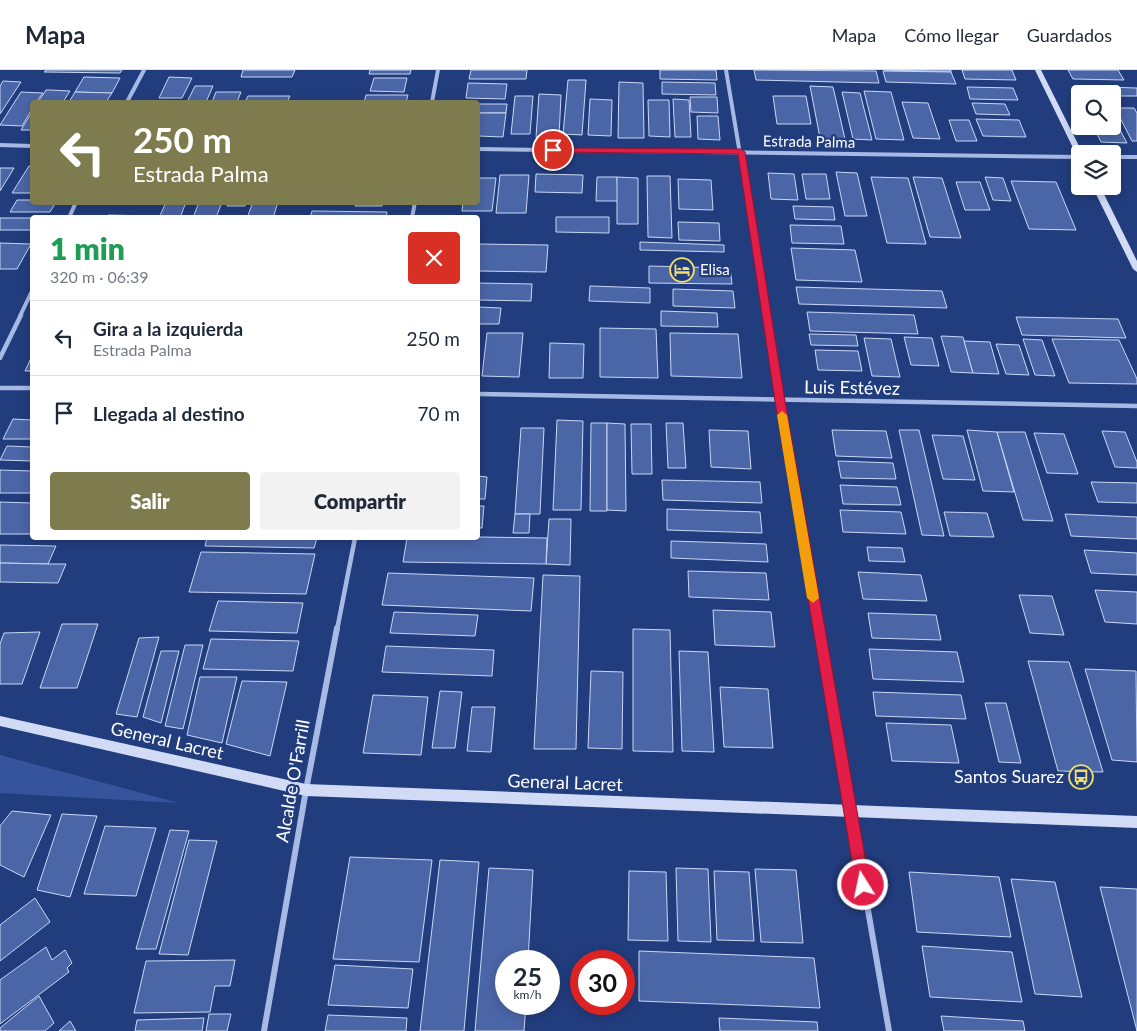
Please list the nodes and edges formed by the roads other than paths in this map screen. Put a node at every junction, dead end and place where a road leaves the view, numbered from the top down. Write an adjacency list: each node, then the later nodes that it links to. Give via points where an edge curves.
1 (144, 70): 5 (street)
2 (438, 70): 6 (street)
3 (726, 70): 11 (street)
4 (1038, 70): 8 (main road)
5 (128, 100)
6 (432, 100)
7 (0, 145): 9 (street)
8 (1075, 145)
9 (30, 146)
10 (480, 149): 11 (street, Estrada Palma)
11 (741, 152): 12 (street, Estrada Palma); 22 (street)
12 (1071, 155)
13 (1121, 157): 14 (street)
14 (1137, 158)
15 (1100, 195): 16 (main road)
16 (1137, 269)
17 (30, 295): 18 (street)
18 (0, 358)
19 (0, 388): 20 (street)
20 (30, 388)
21 (480, 394): 22 (street, Luis Estévez)
22 (780, 401): 23 (street, Luis Estévez); 27 (street)
23 (1137, 406)
24 (355, 540): 26 (street, Alcalde O'Farrill)
25 (0, 721): 26 (main road, General Lacret)
26 (306, 790): 27 (main road, General Lacret); 29 (street, Alcalde O'Farrill)
27 (850, 812): 28 (main road, General Lacret); 30 (street)
28 (1137, 822)
29 (264, 1031)
30 (889, 1031)

